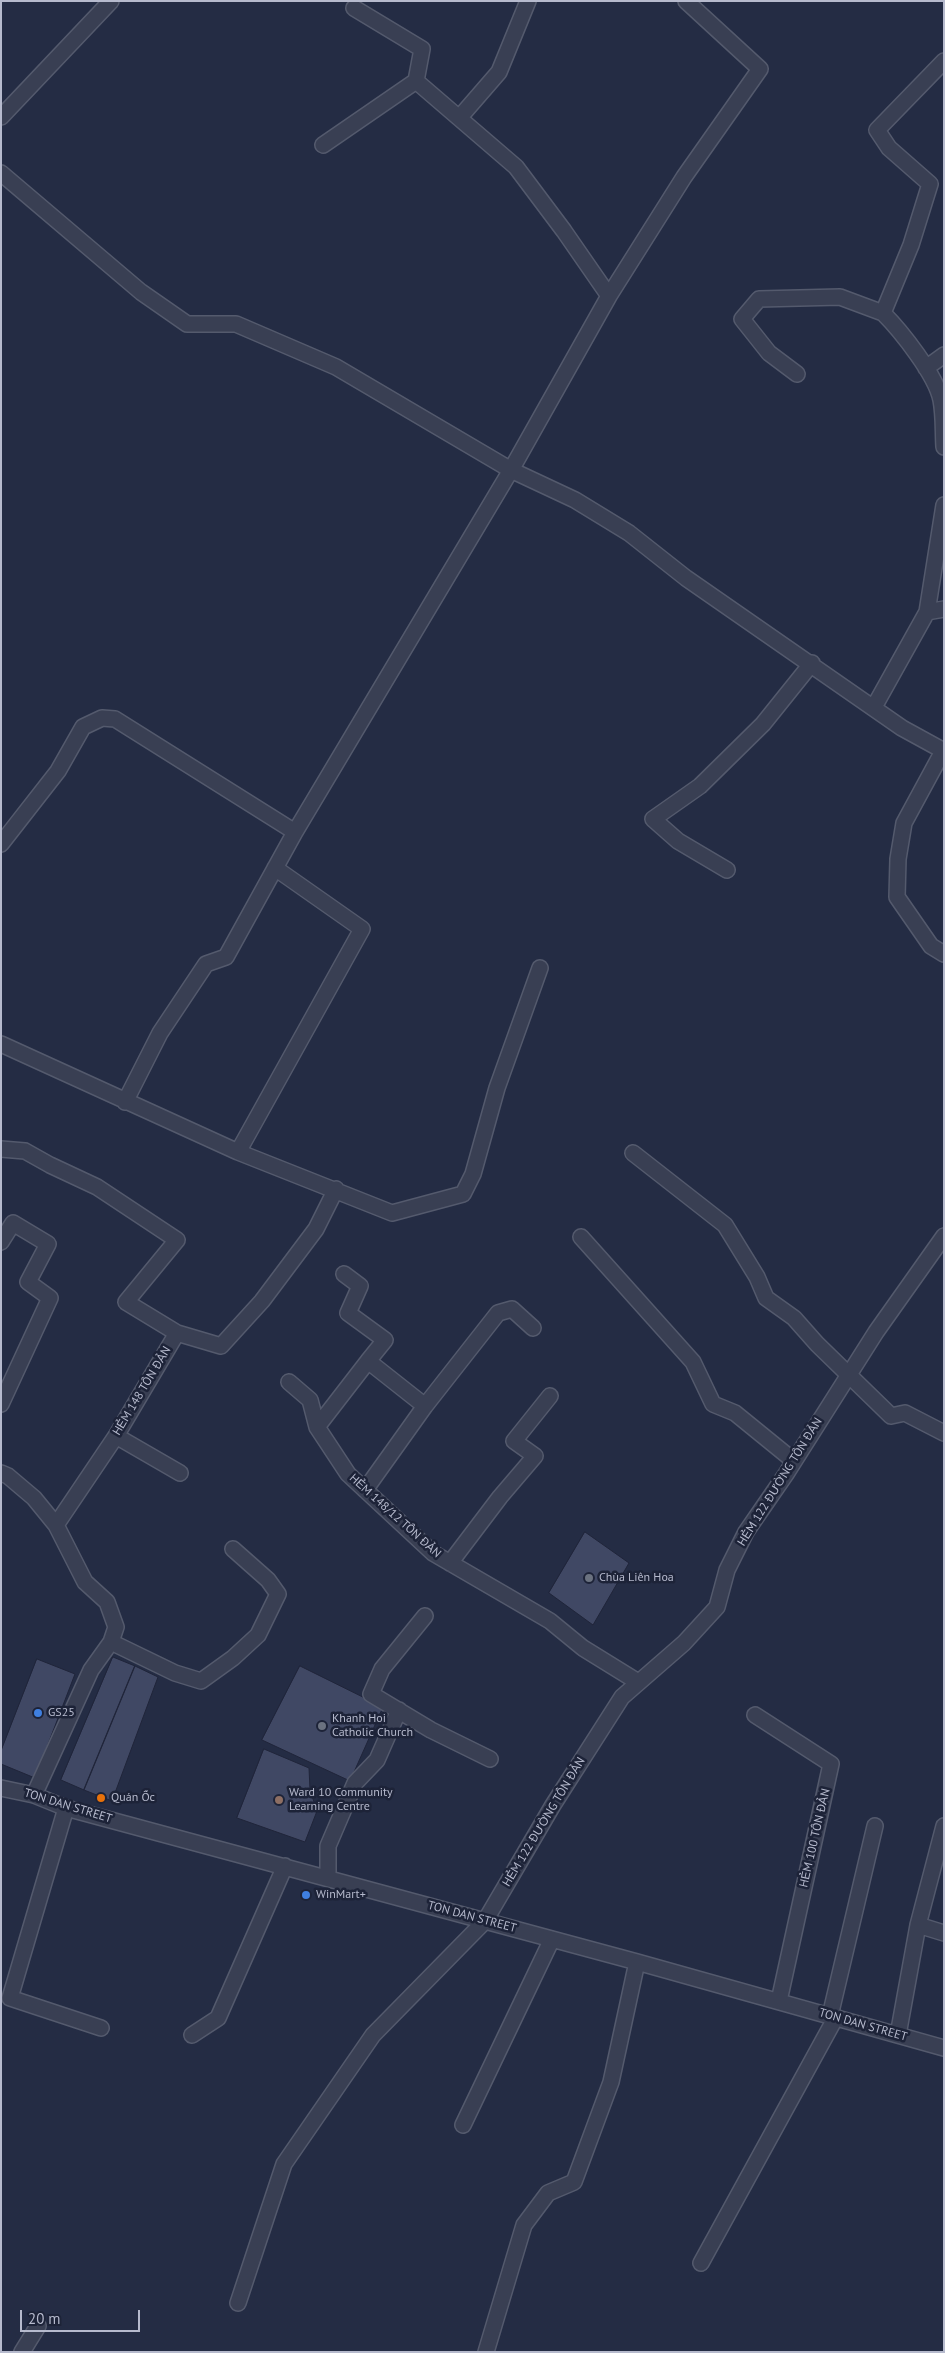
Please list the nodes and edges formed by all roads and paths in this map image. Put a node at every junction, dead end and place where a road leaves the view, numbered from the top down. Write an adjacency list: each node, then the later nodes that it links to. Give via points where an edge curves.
1 (112, 1): 8 (street)
2 (528, 1): 7 (street, via 499,72)
3 (686, 1): 11 (street, via 760,69 684,177)
4 (354, 8): 6 (street, via 422,49)
5 (944, 61): 12 (street, via 877,130 889,148 930,184 911,245)
6 (416, 81): 7 (street); 9 (street)
7 (460, 116): 11 (street, via 516,167)
8 (1, 117)
9 (323, 145)
10 (1, 173): 17 (street, via 141,292 187,324 236,324 336,367)
11 (609, 296): 17 (street)
12 (884, 313): 14 (street); 15 (street, via 840,297 760,299 742,319 769,353)
13 (944, 355): 14 (street)
14 (926, 368): 16 (street, via 941,399)
15 (797, 374)
16 (944, 446)
17 (511, 470): 21 (street, via 575,500 629,533 686,578); 24 (street)
18 (944, 504): 20 (street)
19 (944, 609): 20 (street)
20 (927, 612): 22 (street)
21 (812, 663): 22 (street); 27 (street, via 763,724 700,786 653,818 678,841)
22 (874, 707): 23 (street, via 902,728)
23 (943, 751): 28 (street, via 904,823 898,859 897,897 931,946)
24 (295, 832): 25 (street, via 115,719 102,718 83,727 58,771); 26 (street)
25 (1, 844)
26 (275, 868): 31 (street, via 226,957 206,964 160,1033); 33 (street, via 362,929)
27 (727, 870)
28 (944, 954)
29 (540, 968): 35 (street, via 497,1088 473,1174 463,1194 392,1213)
30 (1, 1044): 31 (street)
31 (125, 1102): 33 (street)
32 (1, 1149): 42 (street, via 25,1151 97,1187 177,1240 126,1302)
33 (238, 1152): 35 (street)
34 (633, 1153): 44 (street, via 725,1225 766,1298 794,1318)
35 (336, 1189): 42 (street, HẺM 148 TÔN ĐẢN, via 316,1230 262,1301 221,1346)
36 (7, 1224): 39 (street); 47 (street, via 48,1244 28,1282 50,1298)
37 (944, 1236): 44 (street, HẺM 122 ĐƯỜNG TÔN ĐẢN)
38 (581, 1237): 52 (street, via 693,1362 713,1404 735,1413)
39 (1, 1242)
40 (344, 1274): 43 (street, via 360,1286 348,1313 385,1340)
41 (533, 1328): 48 (street, via 512,1309 498,1313)
42 (177, 1333): 51 (street, HẺM 148 TÔN ĐẢN)
43 (368, 1361): 48 (street); 49 (street)
44 (849, 1374): 50 (street, via 891,1416 905,1413); 52 (street, HẺM 122 ĐƯỜNG TÔN ĐẢN)
45 (289, 1382): 49 (street, HẺM 148/12 TÔN ĐẢN, via 310,1400)
46 (550, 1396): 58 (street, via 514,1441 536,1456 500,1497)
47 (1, 1404)
48 (425, 1406): 55 (street)
49 (317, 1427): 55 (street, HẺM 148/12 TÔN ĐẢN, via 348,1474)
50 (944, 1433)
51 (116, 1436): 54 (street); 56 (street, HẺM 148 TÔN ĐẢN)
52 (794, 1461): 61 (street, HẺM 122 ĐƯỜNG TÔN ĐẢN, via 746,1532 727,1570 717,1607 684,1643)
53 (1, 1473): 56 (street, via 34,1498)
54 (180, 1473)
55 (365, 1490): 58 (street, HẺM 148/12 TÔN ĐẢN, via 433,1553)
56 (56, 1525): 60 (street, via 85,1582 107,1602 116,1627)
57 (233, 1549): 60 (street, via 268,1580 278,1594 258,1635 233,1658 201,1681 175,1673)
58 (450, 1564): 61 (street, HẺM 148/12 TÔN ĐẢN, via 550,1621 582,1648)
59 (425, 1616): 62 (street, via 382,1669 371,1694)
60 (111, 1642): 66 (street, via 91,1670)
61 (638, 1682): 72 (street, HẺM 122 ĐƯỜNG TÔN ĐẢN, via 622,1697)
62 (399, 1710): 64 (street); 71 (street, via 377,1760 355,1783 328,1846)
63 (755, 1715): 77 (street, HẺM 100 TÔN ĐẢN, via 831,1764)
64 (490, 1759)
65 (1, 1788): 66 (street, TON DAN STREET)
66 (34, 1794): 67 (street, TON DAN STREET)
67 (66, 1808): 70 (street, TON DAN STREET); 79 (street, via 10,1998)
68 (875, 1826): 78 (street)
69 (944, 1826): 73 (street)
70 (285, 1866): 71 (street, TON DAN STREET); 80 (street, via 218,2018)
71 (328, 1878): 72 (street, TON DAN STREET)
72 (485, 1921): 75 (street, TON DAN STREET); 85 (street, HẺM 122 ĐƯỜNG TÔN ĐẢN, via 373,2035 284,2164)
73 (918, 1925): 74 (street); 81 (street)
74 (944, 1933)
75 (552, 1939): 76 (street, TON DAN STREET); 83 (street)
76 (637, 1962): 77 (street, TON DAN STREET); 88 (street, via 611,2082 574,2182 548,2193 524,2225)
77 (779, 2001): 78 (street, TON DAN STREET)
78 (833, 2017): 81 (street, TON DAN STREET); 84 (street)
79 (101, 2028)
80 (192, 2034)
81 (898, 2035): 82 (street, TON DAN STREET)
82 (944, 2048)
83 (463, 2125)
84 (701, 2262)
85 (238, 2303)
86 (38, 2326): 87 (street)
87 (22, 2352)
88 (486, 2352)

